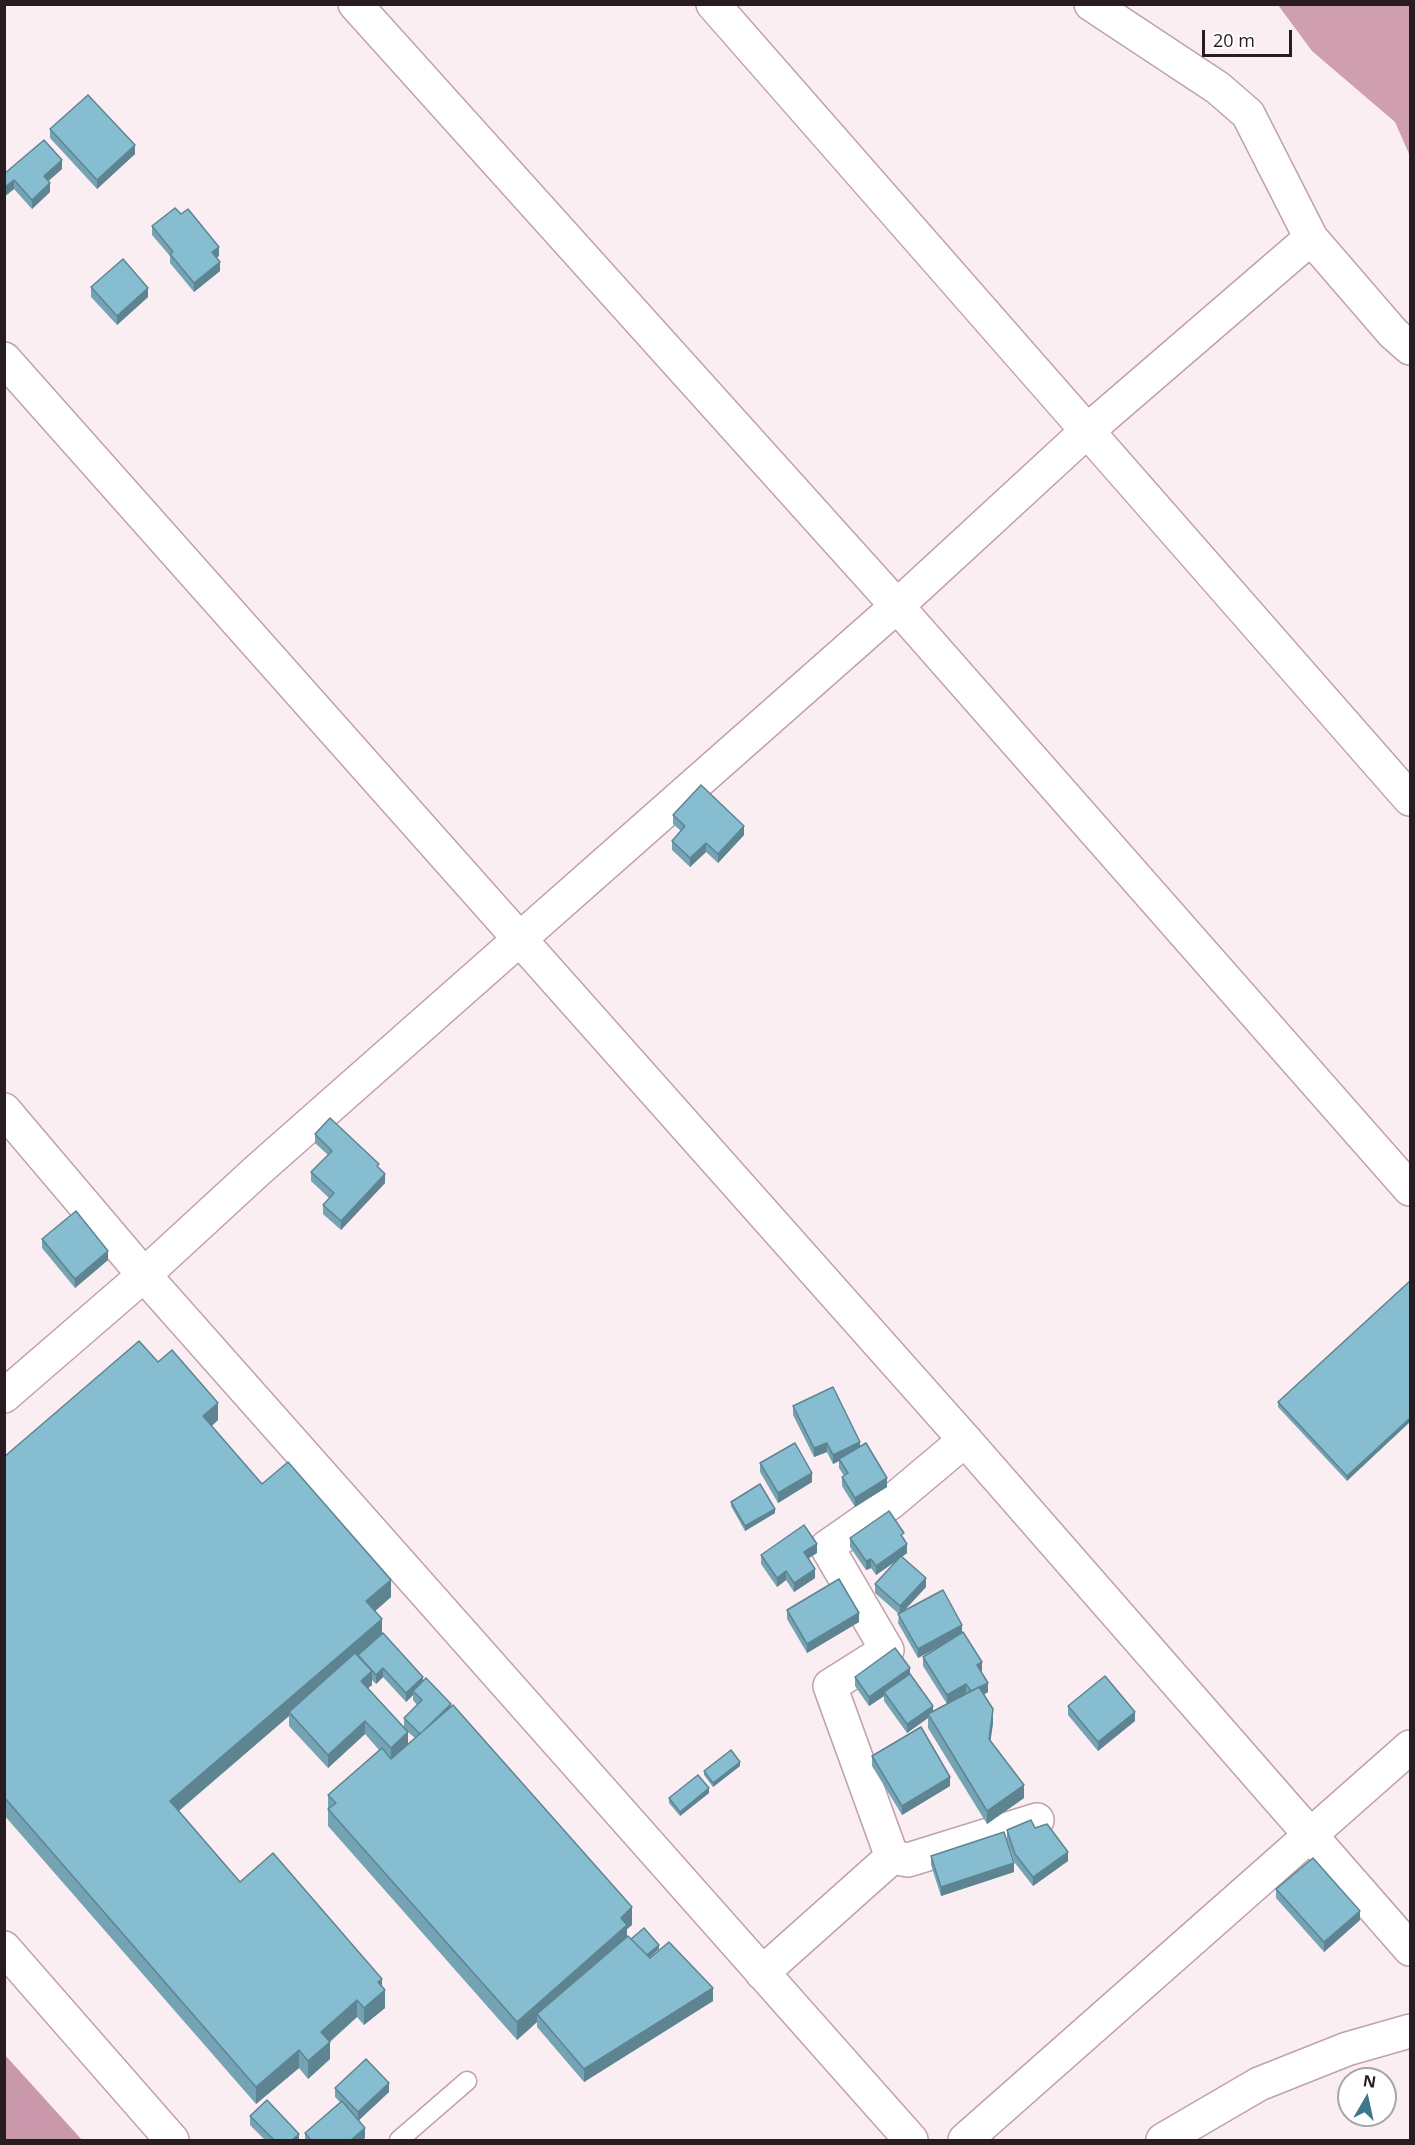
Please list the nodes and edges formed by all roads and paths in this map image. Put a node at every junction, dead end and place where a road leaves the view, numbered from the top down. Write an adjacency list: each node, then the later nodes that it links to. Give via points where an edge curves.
1 (355, 4): 8 (street)
2 (713, 4): 7 (street)
3 (1091, 4): 4 (street, via 1218,88 1248,114)
4 (1311, 238): 5 (street); 7 (street)
5 (1410, 348)
6 (4, 359): 10 (street)
7 (1087, 432): 8 (street); 9 (street)
8 (897, 606): 10 (street); 12 (street)
9 (1410, 799)
10 (519, 940): 13 (street); 15 (street)
11 (4, 1110): 13 (street)
12 (1410, 1188)
13 (144, 1275): 14 (street); 22 (street)
14 (4, 1396)
15 (965, 1440): 18 (street); 19 (street, via 890,1503 827,1546 887,1650 830,1686)
16 (1410, 1747): 18 (street)
17 (1037, 1820): 19 (street, via 908,1860)
18 (1312, 1835): 21 (street); 28 (street)
19 (892, 1857): 22 (street)
20 (4, 1948): 25 (street)
21 (1410, 1949)
22 (762, 1973): 27 (street)
23 (1410, 2031): 29 (street, via 1347,2049 1259,2084)
24 (466, 2081): 26 (lane)
25 (172, 2140)
26 (399, 2140)
27 (911, 2140)
28 (965, 2140)
29 (1163, 2140)

